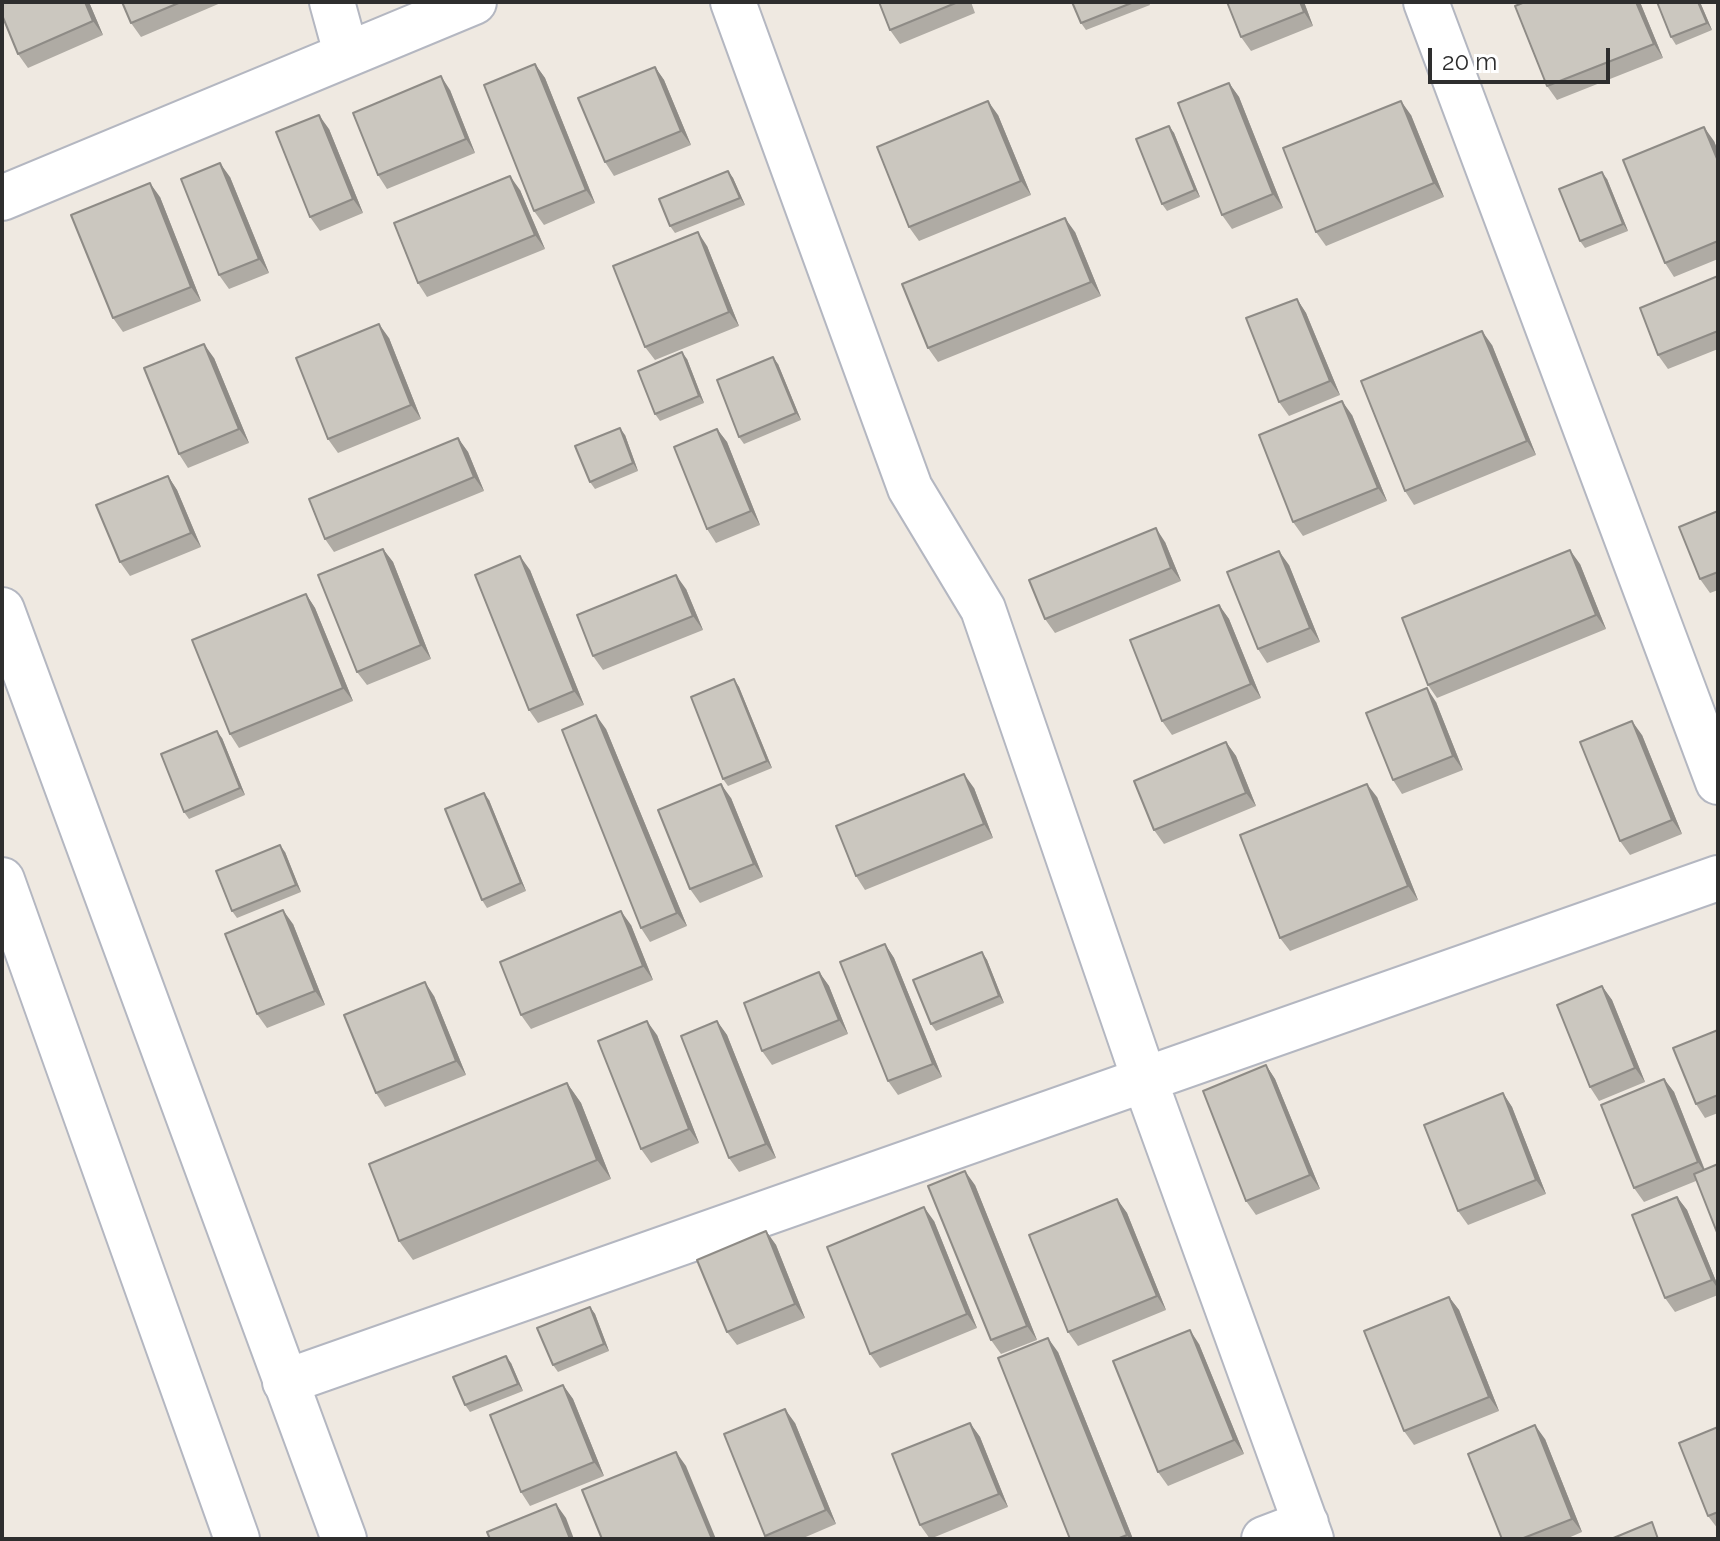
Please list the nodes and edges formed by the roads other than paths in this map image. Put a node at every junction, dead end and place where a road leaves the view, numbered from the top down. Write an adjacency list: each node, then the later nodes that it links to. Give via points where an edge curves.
1 (332, 2): 5 (street)
2 (474, 2): 5 (street)
3 (733, 2): 11 (street, via 910,488 983,609)
4 (1426, 2): 8 (street)
5 (346, 53): 6 (street)
6 (2, 198)
7 (2, 610): 12 (street)
8 (1718, 782)
9 (1718, 878): 11 (street)
10 (2, 880): 14 (street)
11 (1145, 1081): 12 (street); 13 (street)
12 (285, 1382): 15 (street)
13 (1308, 1531): 16 (street)
14 (237, 1539)
15 (344, 1539)
16 (1264, 1539)

